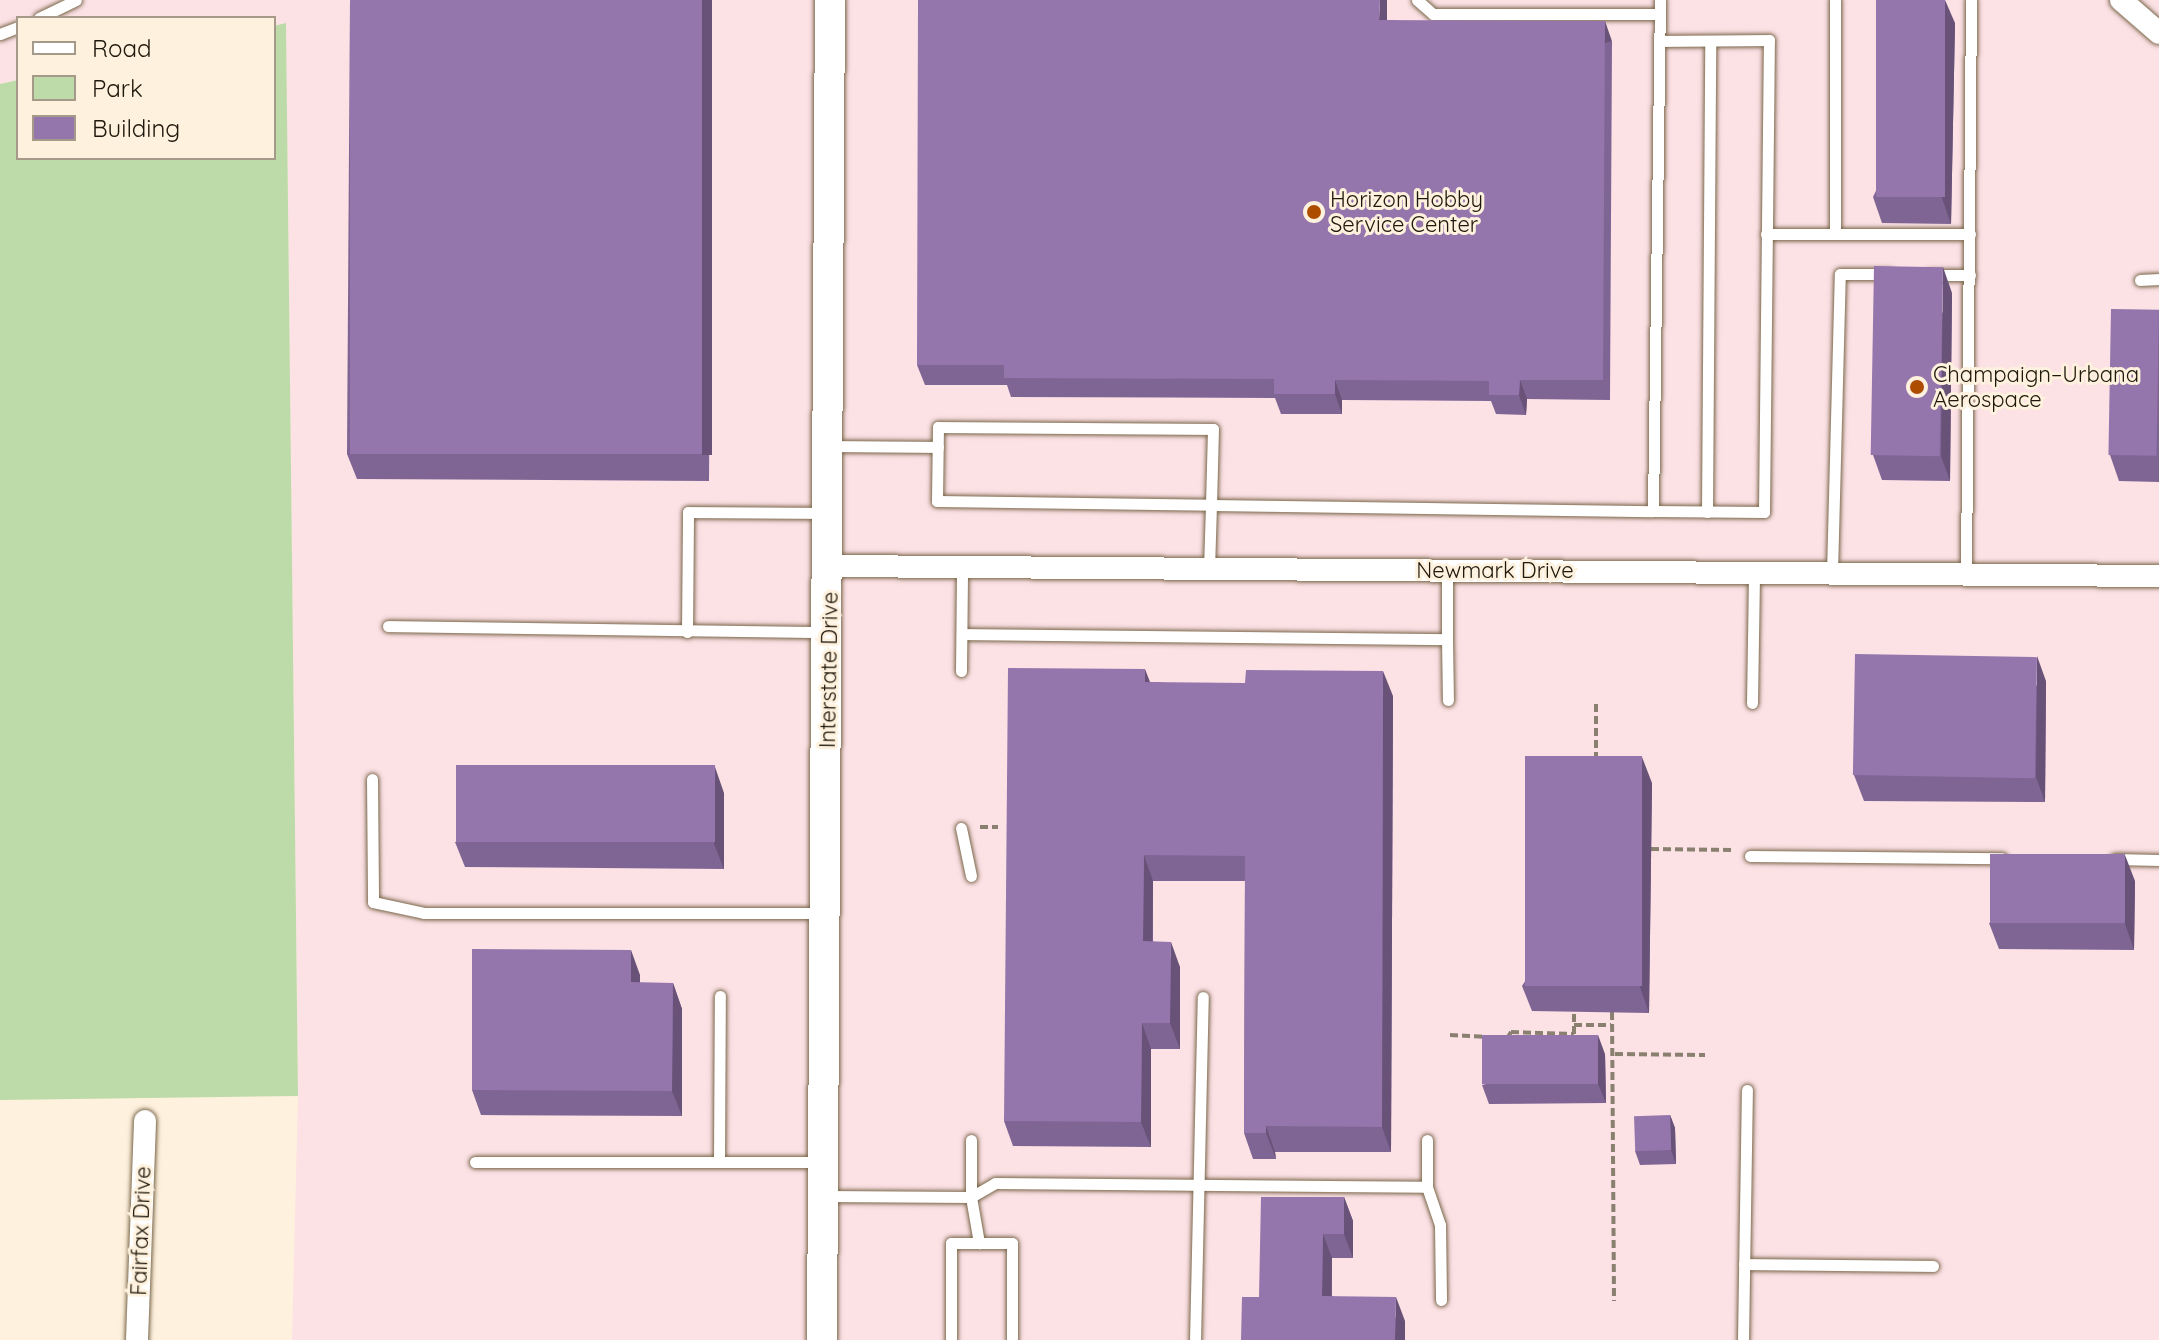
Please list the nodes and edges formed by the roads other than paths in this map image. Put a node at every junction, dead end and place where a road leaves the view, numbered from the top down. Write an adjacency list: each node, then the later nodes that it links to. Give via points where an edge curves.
1 (76, 0): 9 (lane)
2 (830, 0): 21 (main road, Interstate Drive)
3 (1417, 0): 8 (lane, via 1433,14)
4 (1660, 0): 8 (lane)
5 (1835, 0): 14 (lane)
6 (1971, 0): 15 (lane)
7 (2121, 0): 10 (street)
8 (1660, 14): 11 (lane)
9 (43, 16)
10 (2159, 33)
11 (1660, 41): 12 (lane); 24 (lane)
12 (1710, 41): 13 (lane, via 1769,40); 25 (lane)
13 (1766, 234): 14 (lane); 25 (lane, via 1764,512)
14 (1835, 234): 15 (lane)
15 (1970, 234): 18 (lane)
16 (1897, 274): 32 (lane, via 1840,274)
17 (1912, 274): 18 (lane)
18 (1970, 275): 33 (lane)
19 (2159, 279): 20 (lane)
20 (2140, 280)
21 (831, 446): 22 (lane); 26 (main road, Interstate Drive)
22 (938, 447): 23 (lane, via 937,501); 23 (lane, via 938,427 1213,429)
23 (1211, 505): 24 (lane); 29 (lane)
24 (1653, 511): 25 (lane)
25 (1707, 512)
26 (830, 513): 27 (main road, Interstate Drive); 36 (lane, via 688,512)
27 (830, 566): 28 (street, Newmark Drive); 37 (main road, Interstate Drive)
28 (962, 567): 29 (street, Newmark Drive); 38 (lane)
29 (1209, 569): 30 (street, Newmark Drive)
30 (1447, 571): 31 (street, Newmark Drive); 39 (lane)
31 (1754, 573): 32 (street, Newmark Drive); 42 (lane)
32 (1832, 573): 33 (street, Newmark Drive)
33 (1966, 573): 34 (street, Newmark Drive)
34 (2159, 576)
35 (388, 626): 36 (lane)
36 (687, 632): 37 (lane)
37 (829, 632): 50 (main road, Interstate Drive)
38 (962, 634): 39 (lane); 40 (lane)
39 (1447, 639): 41 (lane)
40 (961, 671)
41 (1448, 700)
42 (1752, 703)
43 (372, 779): 50 (lane, via 373,902 424,913)
44 (961, 828): 49 (lane)
45 (1750, 856): 46 (lane)
46 (2018, 858)
47 (2096, 859): 48 (lane)
48 (2159, 860)
49 (971, 876)
50 (827, 913): 59 (main road, Interstate Drive)
51 (720, 996): 58 (lane)
52 (1203, 997): 60 (lane)
53 (1747, 1090): 65 (lane)
54 (145, 1121): 68 (street, Fairfax Drive)
55 (971, 1140): 63 (lane)
56 (1427, 1140): 61 (lane)
57 (475, 1162): 58 (lane)
58 (719, 1162): 59 (lane)
59 (824, 1162): 62 (main road, Interstate Drive)
60 (1200, 1185): 61 (lane); 63 (lane, via 995,1183); 72 (lane)
61 (1427, 1187): 67 (lane, via 1440,1225)
62 (823, 1196): 63 (lane); 69 (main road, Interstate Drive)
63 (971, 1197): 64 (lane)
64 (979, 1243): 70 (lane, via 951,1243); 71 (lane, via 1012,1243)
65 (1744, 1264): 66 (lane); 73 (lane)
66 (1933, 1266)
67 (1441, 1300)
68 (137, 1340)
69 (822, 1340)
70 (951, 1340)
71 (1012, 1340)
72 (1195, 1340)
73 (1743, 1340)

